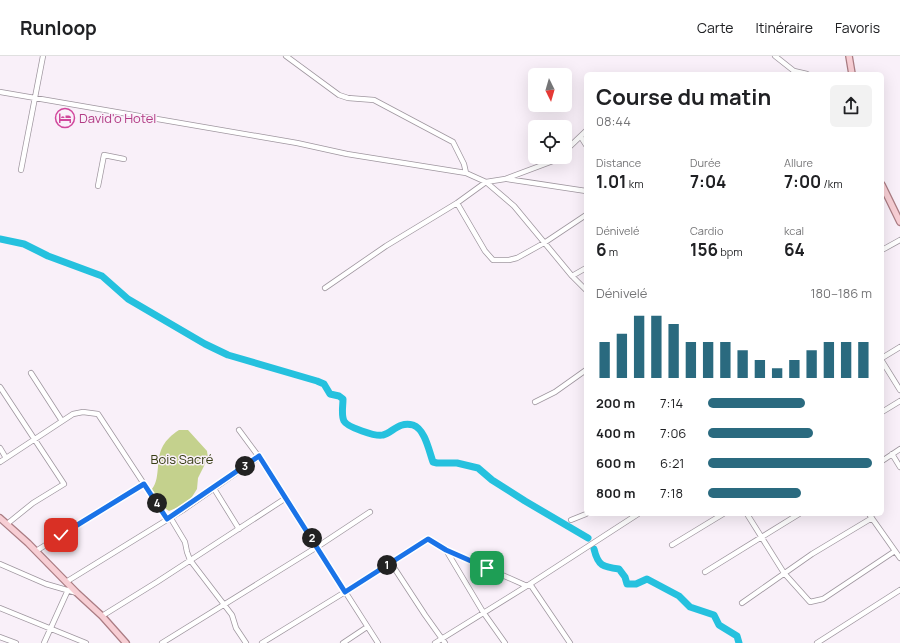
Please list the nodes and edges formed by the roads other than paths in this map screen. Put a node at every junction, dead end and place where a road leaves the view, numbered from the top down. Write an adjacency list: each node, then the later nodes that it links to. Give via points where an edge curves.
1 (43, 56): 8 (street)
2 (286, 56): 16 (street, via 339,94 348,98 374,100 453,142)
3 (775, 56): 5 (street)
4 (849, 56): 6 (main road)
5 (800, 72)
6 (852, 72)
7 (0, 92): 8 (street)
8 (35, 98): 15 (street); 16 (street)
9 (584, 133): 10 (street)
10 (581, 137): 11 (street); 12 (street)
11 (584, 142)
12 (572, 145)
13 (124, 159): 19 (street, via 104,155)
14 (545, 164): 17 (street)
15 (21, 170)
16 (466, 173): 18 (street)
17 (505, 179): 18 (street); 21 (street)
18 (486, 182): 22 (street); 26 (street, via 514,206)
19 (98, 186)
20 (884, 190): 24 (main road)
21 (584, 191)
22 (457, 204): 26 (street, via 493,260 516,258); 30 (street, via 386,246)
23 (584, 216): 26 (street)
24 (900, 222)
25 (900, 240): 27 (street)
26 (544, 242): 29 (street)
27 (884, 249)
28 (584, 269): 29 (street)
29 (572, 276): 31 (street)
30 (324, 288)
31 (584, 288)
32 (900, 347): 33 (street)
33 (884, 358)
34 (884, 362): 38 (street)
35 (584, 371): 40 (street, via 555,392)
36 (31, 373): 42 (street)
37 (0, 388): 44 (street)
38 (900, 390)
39 (900, 401): 41 (street)
40 (535, 402)
41 (884, 411)
42 (62, 421): 44 (street); 53 (street, via 78,412 98,414)
43 (239, 430): 48 (street)
44 (34, 439): 49 (street); 66 (street, via 64,484 33,503)
45 (0, 448): 49 (street)
46 (900, 449): 47 (street)
47 (892, 454): 50 (street); 52 (street)
48 (259, 456): 54 (street); 55 (street)
49 (6, 458): 51 (street)
50 (884, 460)
51 (0, 462)
52 (900, 467)
53 (144, 484): 64 (street); 72 (street)
54 (213, 487): 64 (street); 67 (street)
55 (286, 498): 67 (street); 70 (street)
56 (370, 512): 70 (street)
57 (584, 515): 65 (street)
58 (635, 516): 81 (street)
59 (720, 516): 69 (street)
60 (748, 516): 68 (street)
61 (796, 516): 68 (street)
62 (871, 516): 73 (street); 79 (street)
63 (0, 518): 66 (main road)
64 (169, 518): 75 (street, via 185,542); 80 (street)
65 (571, 520)
66 (7, 524): 72 (main road)
67 (239, 529): 75 (street)
68 (762, 538): 78 (street); 79 (street)
69 (672, 545)
70 (317, 547): 84 (street); 87 (street)
71 (446, 550): 76 (street, via 428,539); 81 (street); 89 (street)
72 (36, 551): 80 (main road)
73 (895, 551): 74 (street); 79 (street, via 823,599 810,602)
74 (900, 558)
75 (190, 560): 87 (street); 90 (street)
76 (391, 563): 84 (street); 94 (street)
77 (0, 564): 82 (street, via 46,584)
78 (705, 572)
79 (784, 573): 86 (street)
80 (66, 582): 85 (main road)
81 (529, 585): 89 (street); 106 (street)
82 (68, 590): 85 (street); 92 (street)
83 (900, 590): 107 (street)
84 (345, 592): 91 (street); 101 (street)
85 (77, 593): 90 (main road)
86 (742, 603)
87 (224, 604): 99 (street); 100 (street)
88 (0, 608): 92 (street)
89 (484, 612): 94 (street); 105 (street)
90 (102, 616): 98 (main road)
91 (367, 627): 102 (street); 103 (street)
92 (51, 629): 96 (street); 97 (street)
93 (0, 636): 95 (street)
94 (444, 641): 104 (street)
95 (16, 643)
96 (44, 643)
97 (86, 643)
98 (126, 643)
99 (162, 643)
100 (246, 643)
101 (262, 643)
102 (343, 643)
103 (378, 643)
104 (435, 643)
105 (506, 643)
106 (570, 643)
107 (817, 643)

